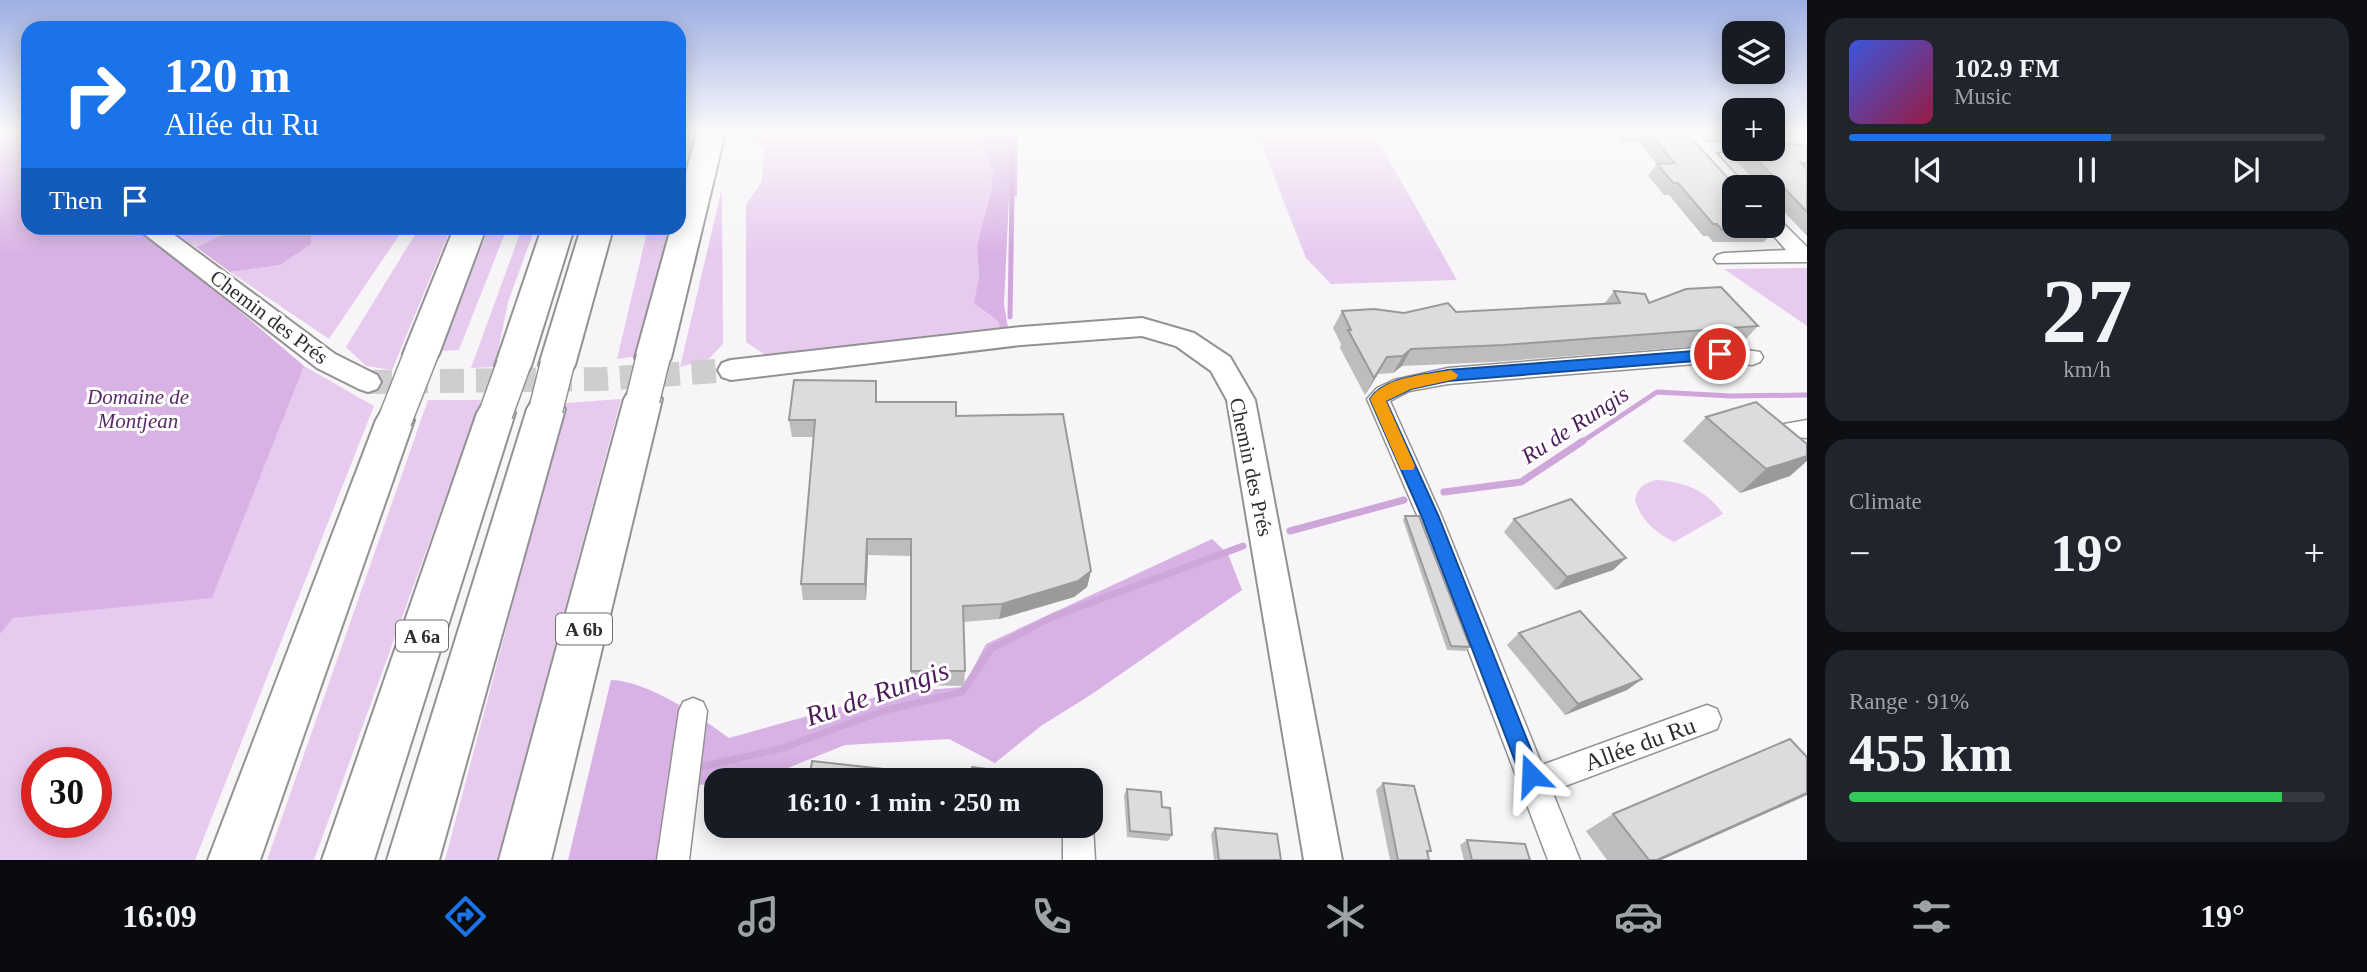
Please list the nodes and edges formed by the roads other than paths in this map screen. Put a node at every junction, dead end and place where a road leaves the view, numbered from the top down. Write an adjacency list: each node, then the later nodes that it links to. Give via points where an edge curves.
1 (701, 173): 2 (highway, A 6b)
2 (686, 231)
3 (159, 235): 13 (street, Chemin des Prés, via 326,361)
4 (467, 235): 18 (highway, bridge)
5 (556, 235): 19 (highway, A 6a, bridge)
6 (595, 235): 20 (highway, A 6a, bridge)
7 (685, 235): 21 (highway, A 6b)
8 (1785, 237): 9 (street)
9 (1807, 256): 10 (street)
10 (1724, 259)
11 (1752, 356): 16 (street, via 1720,354 1448,376 1409,384 1378,399 1429,515)
12 (731, 370): 24 (street, Chemin des Prés, via 1021,335 1142,327 1185,339 1221,364 1241,400)
13 (368, 382)
14 (694, 711): 22 (street)
15 (1707, 719): 16 (street, Allée du Ru)
16 (1534, 783): 25 (street)
17 (1078, 838): 23 (street)
18 (234, 860)
19 (348, 860)
20 (413, 860)
21 (525, 860)
22 (673, 860)
23 (1079, 860)
24 (1323, 860)
25 (1564, 860)

